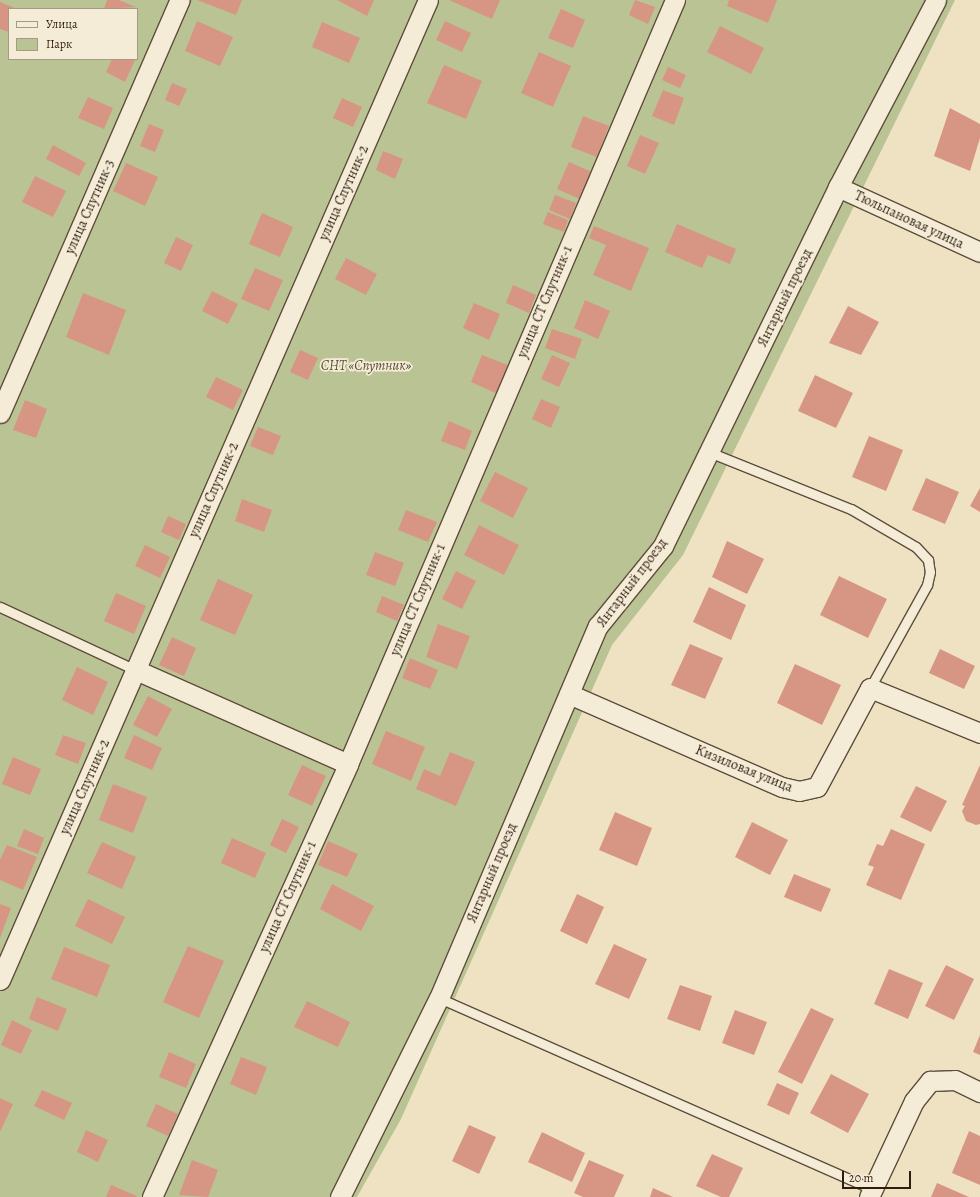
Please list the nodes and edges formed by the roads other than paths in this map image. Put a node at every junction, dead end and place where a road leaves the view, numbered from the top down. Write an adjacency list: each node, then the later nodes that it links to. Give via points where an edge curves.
1 (180, 0): 7 (street, улица Спутник-3)
2 (428, 0): 10 (street, улица Спутник-2)
3 (675, 0): 14 (street, улица СТ Спутник-1)
4 (936, 0): 5 (street, Янтарный проезд)
5 (838, 187): 6 (street, Тюльпановая улица); 8 (street, Янтарный проезд, via 777,317)
6 (980, 252)
7 (0, 413)
8 (709, 452): 11 (lane, via 851,509 916,547 928,560 930,572 927,585); 12 (street, Янтарный проезд, via 663,546 598,626)
9 (0, 607): 10 (lane)
10 (136, 670): 14 (street); 15 (street, улица Спутник-2)
11 (870, 688): 12 (street, Кизиловая улица, via 817,787 799,791 782,787); 13 (street)
12 (569, 694): 16 (street, Янтарный проезд)
13 (980, 733)
14 (348, 764): 19 (street, улица СТ Спутник-1)
15 (0, 980)
16 (439, 998): 18 (lane); 20 (street, Янтарный проезд)
17 (980, 1092): 18 (street, via 955,1080 930,1081 914,1101)
18 (870, 1193)
19 (152, 1197)
20 (340, 1197)

